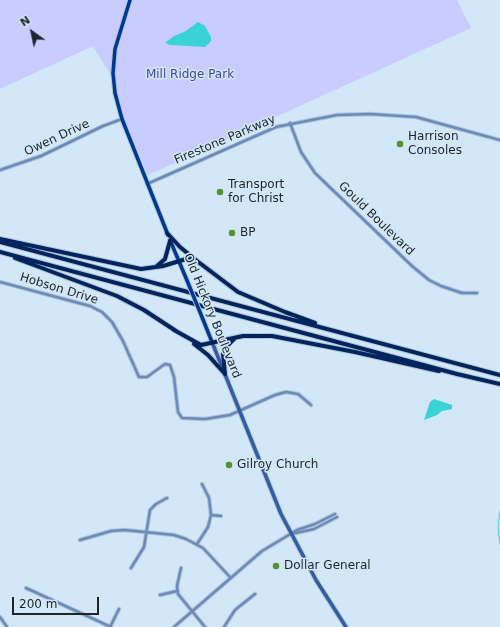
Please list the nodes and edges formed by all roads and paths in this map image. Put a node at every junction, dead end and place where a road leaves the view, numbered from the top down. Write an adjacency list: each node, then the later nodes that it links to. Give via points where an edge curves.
1 (130, 0): 2 (main road, Old Hickory Boulevard, via 117,38 113,62 114,91)
2 (122, 119): 5 (street, Owen Drive, via 41,156); 6 (main road, Old Hickory Boulevard)
3 (290, 123): 4 (street, Firestone Parkway, via 337,115 401,115 434,121); 6 (street, Firestone Parkway, via 266,131); 15 (street, Gould Boulevard, via 301,152 315,173 412,266 430,281 441,286 462,293)
4 (500, 140)
5 (0, 170)
6 (148, 184): 7 (main road, Old Hickory Boulevard)
7 (168, 233): 9 (main road, Old Hickory Boulevard); 11 (highway)
8 (0, 241): 13 (highway, via 129,267); 17 (highway)
9 (170, 241): 12 (main road, Old Hickory Boulevard); 13 (highway, via 165,259)
10 (0, 252): 16 (highway, via 117,296); 21 (highway)
11 (197, 261): 12 (highway, via 189,259); 17 (highway, via 238,292)
12 (179, 262): 13 (highway); 19 (main road, Old Hickory Boulevard, bridge)
13 (152, 268)
14 (0, 282): 25 (street, Hobson Drive, via 90,306 102,312 112,322 126,345 139,378 147,377 165,364 170,364 180,417 213,418)
15 (477, 293)
16 (174, 330): 19 (highway, via 199,344); 20 (highway, via 208,355)
17 (346, 334): 22 (highway)
18 (239, 337): 19 (highway); 20 (highway, via 229,342 225,349); 21 (highway, via 284,338)
19 (212, 342): 20 (main road, Old Hickory Boulevard)
20 (225, 374): 25 (main road, Old Hickory Boulevard)
21 (457, 374): 23 (highway)
22 (500, 375)
23 (500, 384)
24 (311, 405): 25 (street, via 298,394 286,392)
25 (240, 410): 33 (main road, Old Hickory Boulevard)
26 (202, 484): 29 (street, via 209,498)
27 (167, 498): 32 (street, via 150,510)
28 (335, 514): 33 (street)
29 (211, 515): 30 (street); 35 (street, via 208,527)
30 (221, 516)
31 (337, 518): 33 (street, via 314,529)
32 (146, 531): 34 (street, via 114,531); 35 (street, via 174,535); 36 (street, via 143,549)
33 (291, 534): 38 (street, via 262,551); 51 (main road, Old Hickory Boulevard, via 320,588)
34 (80, 540)
35 (197, 544): 38 (street)
36 (131, 568)
37 (181, 568): 40 (street)
38 (231, 577): 44 (street)
39 (26, 588): 47 (street)
40 (177, 591): 42 (street); 44 (street)
41 (255, 594): 50 (street, via 235,610)
42 (160, 595)
43 (119, 609): 47 (street)
44 (191, 612): 48 (street); 49 (street)
45 (0, 616): 46 (street)
46 (7, 627)
47 (110, 627)
48 (174, 627)
49 (205, 627)
50 (224, 627)
51 (346, 627)

